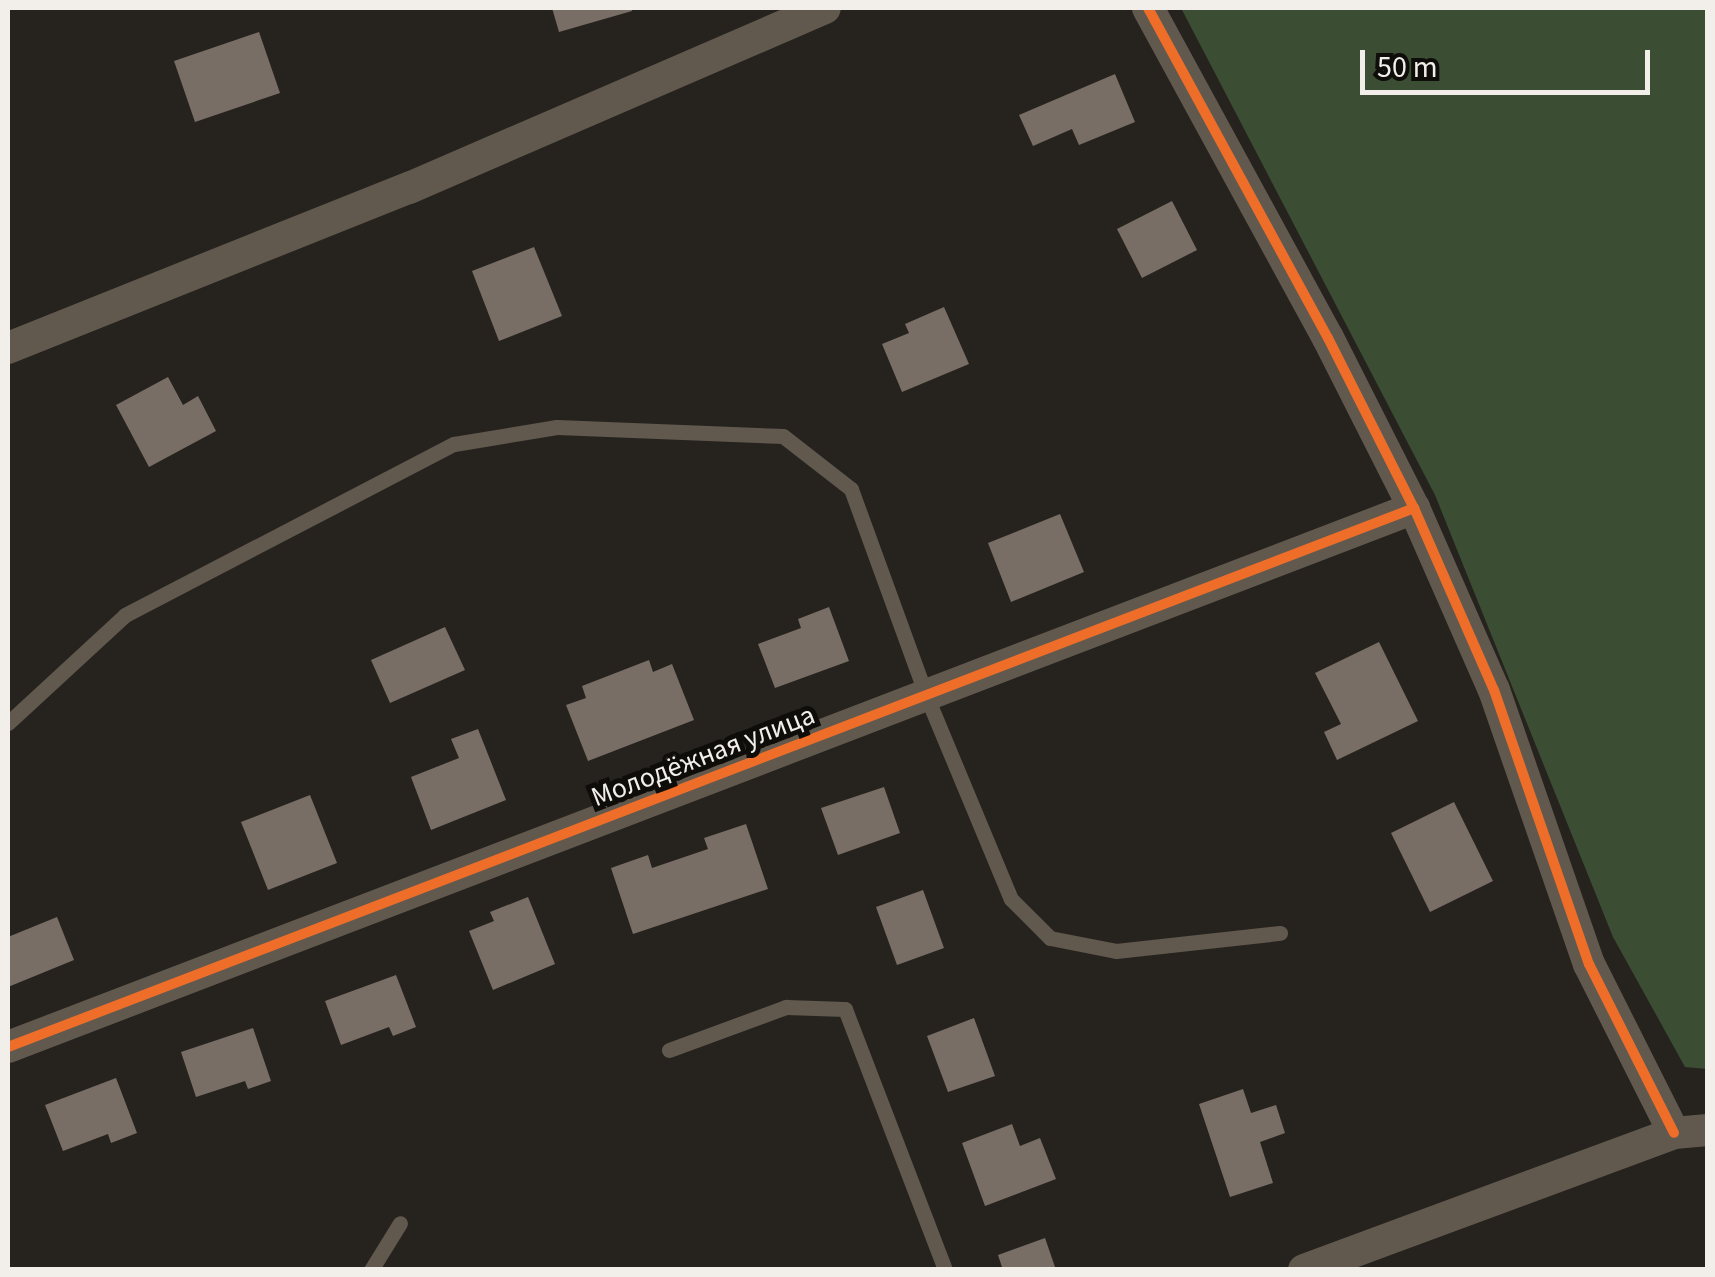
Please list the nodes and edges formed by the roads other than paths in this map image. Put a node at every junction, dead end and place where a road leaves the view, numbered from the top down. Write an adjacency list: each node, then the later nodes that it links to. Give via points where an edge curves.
1 (825, 8): 3 (street, via 410,188)
2 (1148, 8): 4 (street)
3 (8, 348)
4 (1414, 508): 5 (street, Молодёжная улица); 11 (street, via 1494,690 1588,964)
5 (926, 695): 6 (lane, via 851,489 783,436 556,427 454,444 125,614); 7 (lane, via 1011,899 1050,938 1116,951); 8 (street, Молодёжная улица)
6 (8, 723)
7 (1280, 932)
8 (8, 1047)
9 (670, 1050): 14 (lane, via 786,1007 845,1009)
10 (1708, 1130): 11 (street)
11 (1674, 1133): 15 (street)
12 (400, 1223): 13 (lane)
13 (370, 1270)
14 (945, 1270)
15 (1304, 1270)

